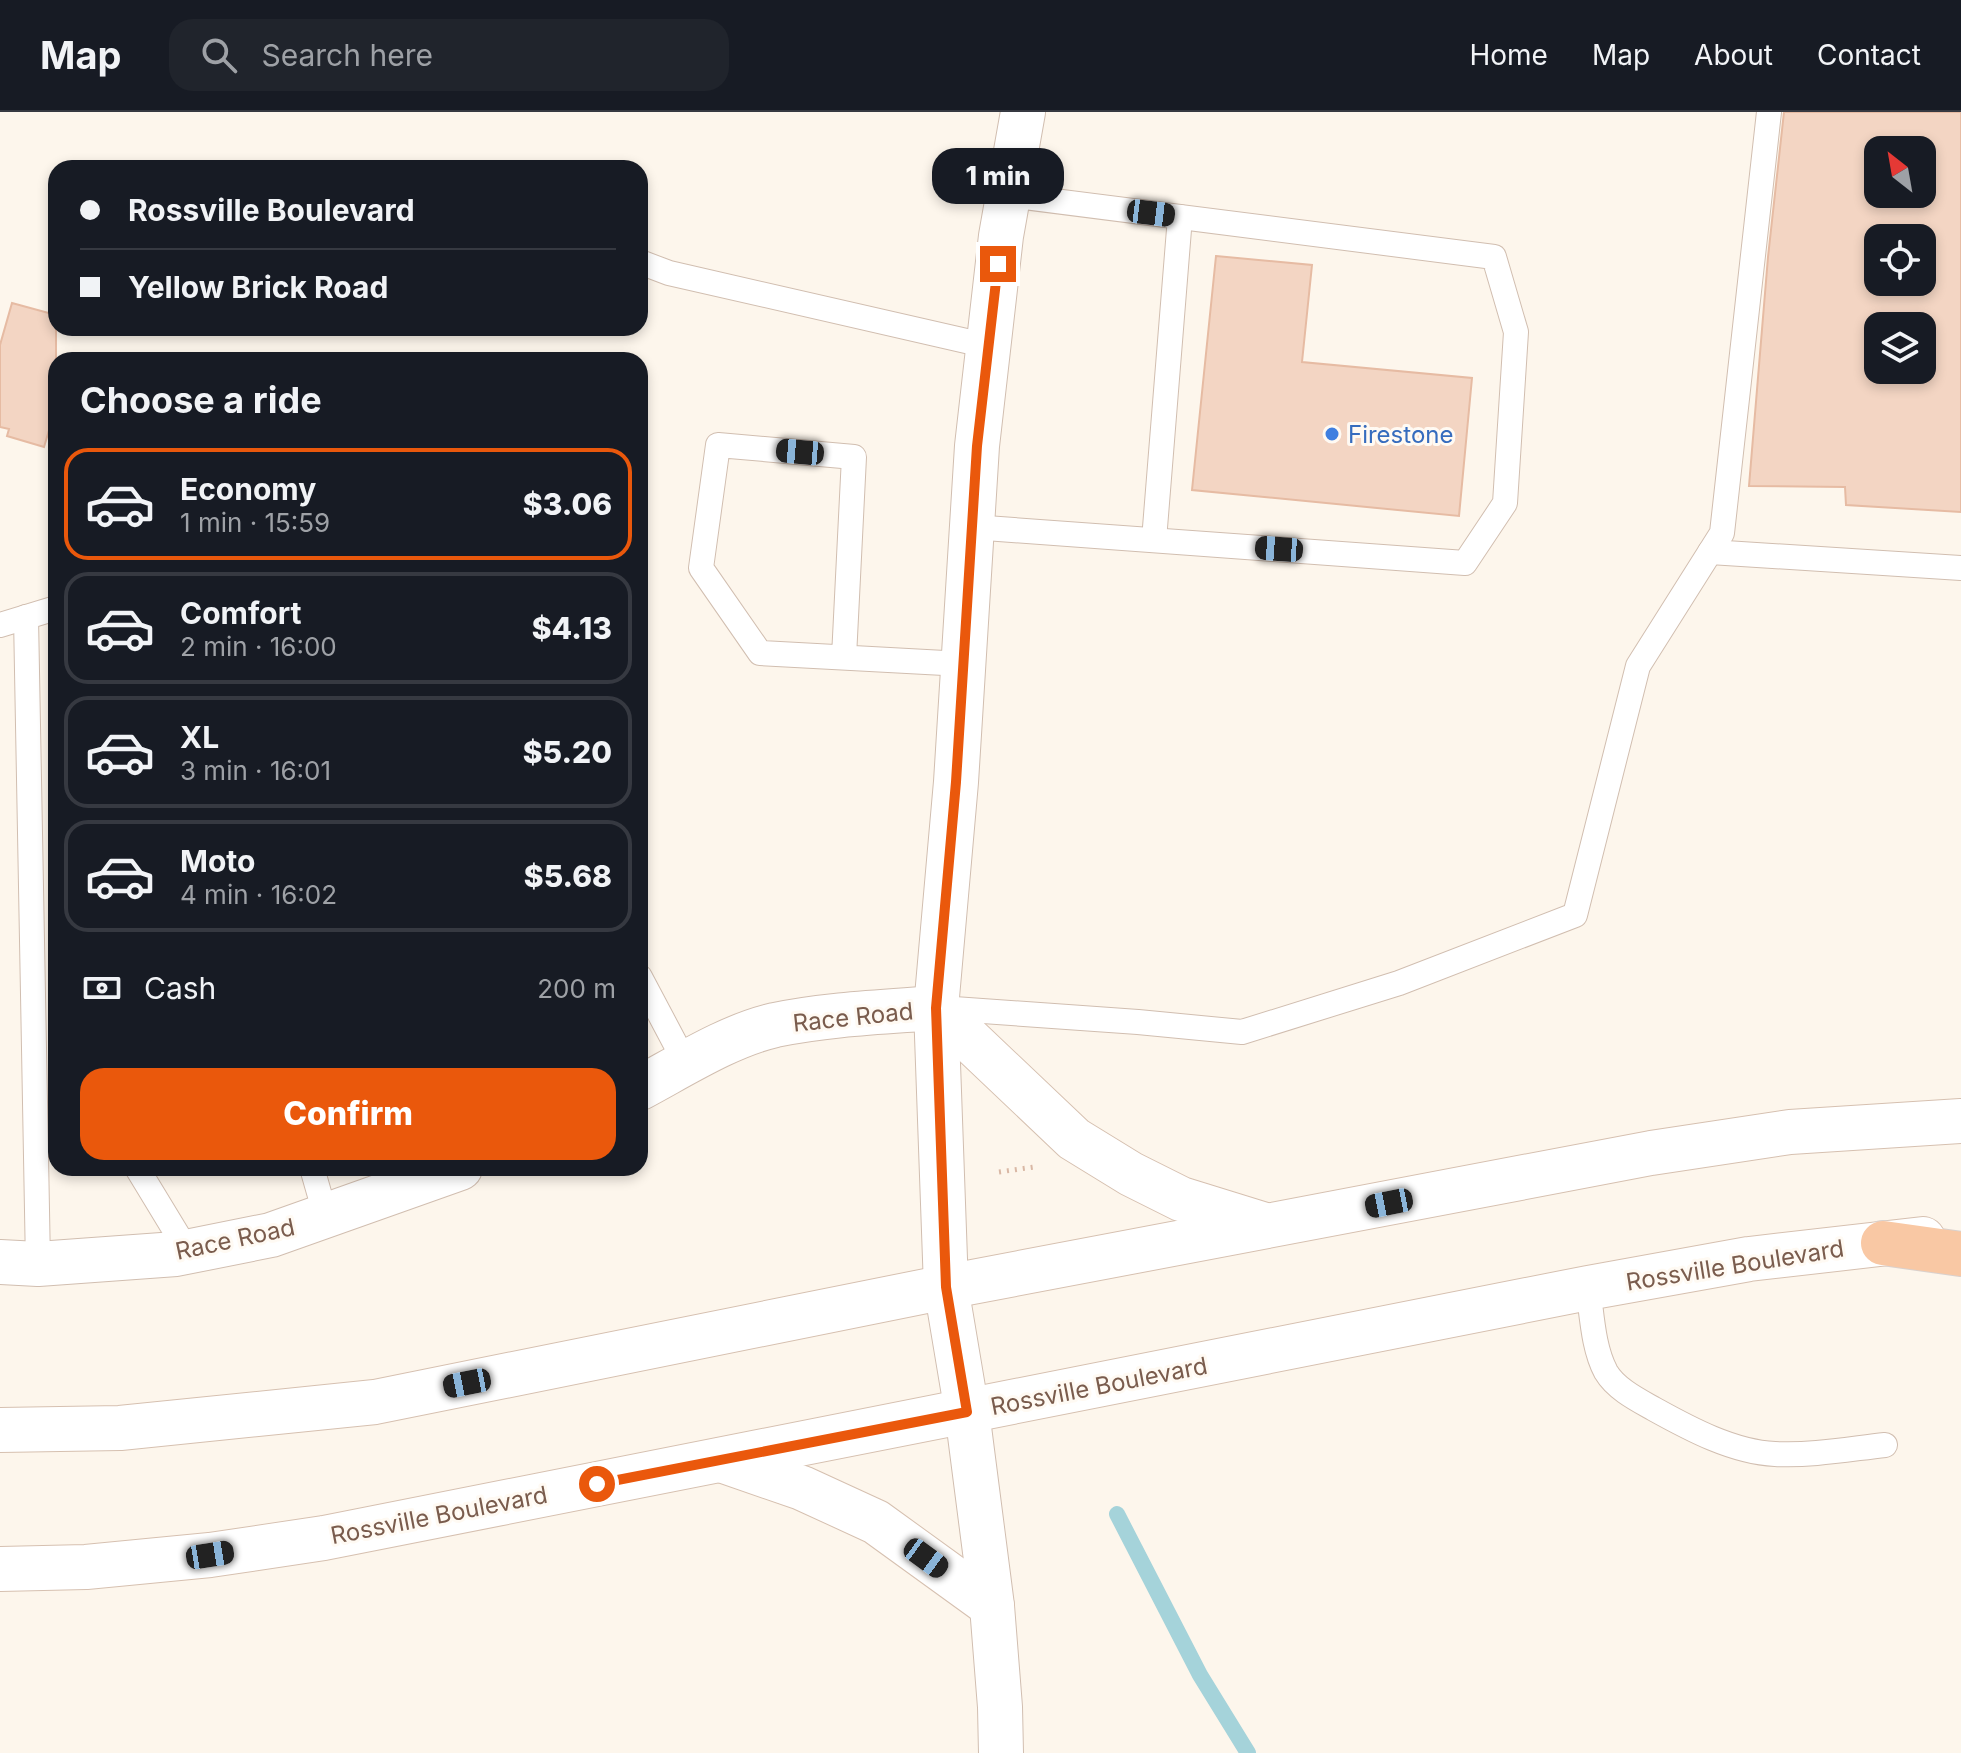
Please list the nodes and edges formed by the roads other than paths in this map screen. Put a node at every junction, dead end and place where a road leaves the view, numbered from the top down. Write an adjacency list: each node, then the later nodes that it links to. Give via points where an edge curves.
1 (1023, 112): 3 (main road)
2 (1769, 112): 9 (lane, via 1722,533)
3 (1008, 195): 4 (lane); 6 (main road)
4 (1180, 217): 8 (lane); 8 (lane, via 1494,257 1516,332 1505,503 1465,563)
5 (648, 265): 6 (lane)
6 (988, 346): 7 (main road)
7 (972, 527): 8 (lane); 15 (main road)
8 (1154, 540)
9 (1710, 552): 10 (lane); 17 (lane, via 1638,666 1575,915 1399,983 1242,1032)
10 (1961, 568)
11 (48, 610): 12 (lane)
12 (26, 617): 13 (lane); 30 (lane)
13 (0, 625)
14 (844, 657): 14 (lane, via 760,653 701,568 718,445 854,457); 15 (lane)
15 (963, 664): 17 (main road)
16 (648, 992): 18 (lane)
17 (936, 1008): 18 (main road, Race Road, via 774,1026); 25 (main road, via 1074,1139 1181,1199); 31 (main road)
18 (686, 1064): 19 (main road, Race Road)
19 (648, 1084)
20 (1961, 1121): 25 (main road, via 1790,1132)
21 (142, 1176): 28 (lane)
22 (314, 1176): 24 (lane)
23 (432, 1176): 24 (main road, Race Road)
24 (326, 1217): 28 (main road, Race Road)
25 (1271, 1227): 31 (main road)
26 (1961, 1236): 27 (main road, Rossville Boulevard)
27 (1883, 1243): 29 (highway); 32 (main road, Rossville Boulevard, via 1749,1259)
28 (188, 1252): 30 (main road, Race Road)
29 (1961, 1254)
30 (19, 1263)
31 (946, 1287): 33 (main road); 34 (main road, via 375,1402 120,1428)
32 (1588, 1288): 33 (main road, Rossville Boulevard); 35 (lane, via 1599,1357 1608,1375 1629,1395 1680,1424 1737,1447 1773,1454)
33 (967, 1412): 36 (main road, Rossville Boulevard); 38 (main road)
34 (0, 1430)
35 (1885, 1445)
36 (719, 1460): 37 (main road, Rossville Boulevard, via 324,1538 86,1567); 38 (main road, via 802,1488 876,1522)
37 (0, 1569)
38 (992, 1606): 39 (main road)
39 (1001, 1753)

